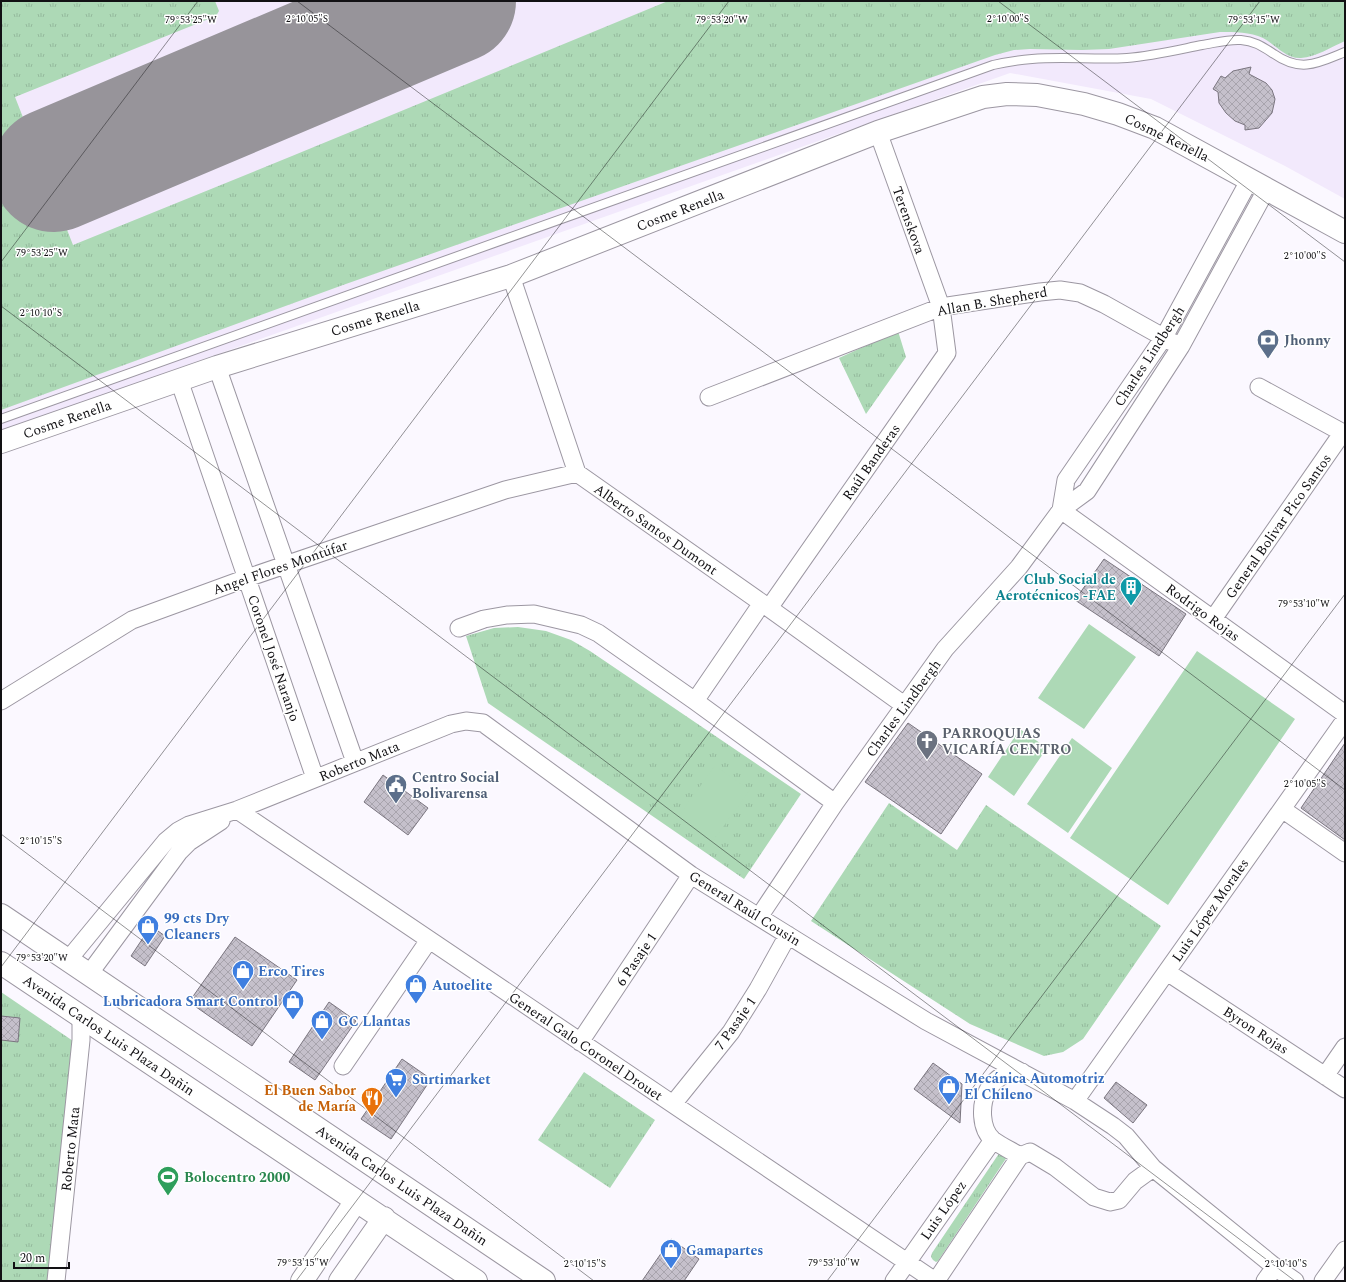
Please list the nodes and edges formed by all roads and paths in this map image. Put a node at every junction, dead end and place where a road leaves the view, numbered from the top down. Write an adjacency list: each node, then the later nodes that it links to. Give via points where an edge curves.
1 (1345, 52): 13 (lane, via 1318,63 1295,64 1286,62 1264,46 1241,40 1128,58 1034,58 993,65)
2 (878, 132): 3 (street, Cosme Renella, via 983,97 1007,94 1037,95 1084,104 1155,128); 5 (street, Cosme Renella); 6 (street, Terenskova)
3 (1258, 184): 4 (street, Cosme Renella); 7 (street, Charles Lindbergh); 8 (street, Charles Lindbergh)
4 (1345, 232)
5 (511, 276): 9 (street, Cosme Renella); 16 (street)
6 (941, 308): 7 (street, Allan B. Shepherd, via 1060,290 1080,293); 12 (street, Allan B. Shepherd); 20 (street, Raúl Banderas, via 947,353)
7 (1164, 337): 8 (street, Allan B. Shepherd); 17 (street, Charles Lindbergh, via 1066,480)
8 (1181, 346): 17 (street, Charles Lindbergh, via 1087,491)
9 (217, 367): 10 (street, Cosme Renella); 18 (street)
10 (180, 380): 15 (street, Cosme Renella); 19 (street, Coronel José Naranjo)
11 (1258, 387): 14 (street)
12 (709, 397)
13 (1, 419)
14 (1344, 433): 21 (street, General Bolivar Pico Santos)
15 (1, 442)
16 (577, 473): 18 (street, Angel Flores Montúfar, via 505,490); 20 (street, Alberto Santos Dumont)
17 (1061, 510): 21 (street, Rodrigo Rojas); 25 (street, Charles Lindbergh, via 1019,568 945,649)
18 (286, 564): 19 (street, Angel Flores Montúfar); 29 (street)
19 (247, 578): 23 (street, Angel Flores Montúfar, via 132,620); 30 (street, Coronel José Naranjo)
20 (766, 605): 24 (street, Raúl Banderas); 25 (street, Alberto Santos Dumont)
21 (1213, 619): 26 (street, Rodrigo Rojas)
22 (459, 628): 24 (street, via 484,619 521,614 534,614 581,625 598,633)
23 (1, 701)
24 (695, 701): 31 (street)
25 (904, 706): 31 (street, Charles Lindbergh)
26 (1345, 714)
27 (1345, 720): 33 (street, Luis López Morales)
28 (483, 723): 29 (street, Roberto Mata, via 466,721 451,724); 35 (street, General Raúl Cousin)
29 (355, 762): 30 (street, Roberto Mata)
30 (315, 778): 32 (street, Roberto Mata)
31 (835, 803): 37 (street, Charles Lindbergh)
32 (237, 810): 39 (street, General Galo Coronel Drouet); 40 (street, Roberto Mata, via 190,825 166,841); 43 (street, Roberto Mata, via 189,842 179,852)
33 (1282, 810): 34 (street); 42 (street, Luis López Morales)
34 (1345, 853)
35 (691, 875): 37 (street, General Raúl Cousin); 45 (street, 6 Pasaje 1)
36 (1, 915): 40 (street, Avenida Carlos Luis Plaza Dañin)
37 (759, 917): 38 (street, General Raúl Cousin)
38 (788, 935): 48 (street, General Raúl Cousin, via 926,1021); 52 (street, 7 Pasaje 1, via 731,1032)
39 (429, 940): 45 (street, General Galo Coronel Drouet); 47 (street)
40 (68, 960): 43 (street, Avenida Carlos Luis Plaza Dañin)
41 (1, 963): 44 (street, Avenida Carlos Luis Plaza Dañin)
42 (1167, 972): 49 (street, Byron Rojas); 51 (street, Luis López Morales)
43 (90, 974): 65 (street, Avenida Carlos Luis Plaza Dañin)
44 (81, 1017): 56 (street, Avenida Carlos Luis Plaza Dañin); 62 (street, Roberto Mata, via 81,1040)
45 (580, 1042): 52 (street, General Galo Coronel Drouet)
46 (1345, 1047): 49 (street)
47 (343, 1066)
48 (1022, 1072): 51 (street, General Raúl Cousin); 53 (street, via 1007,1074 988,1089 983,1103 983,1118 985,1129)
49 (1325, 1076): 50 (street, Byron Rojas)
50 (1345, 1089)
51 (1075, 1100): 55 (street, General Raúl Cousin, via 1126,1136)
52 (673, 1104): 59 (street, General Galo Coronel Drouet)
53 (993, 1140): 54 (street); 59 (street, Luis López)
54 (1020, 1156): 55 (street, via 1030,1152 1055,1167 1094,1197 1110,1202 1119,1200 1135,1181); 67 (street)
55 (1153, 1168): 60 (street, General Raúl Cousin)
56 (356, 1200): 57 (street, Avenida Carlos Luis Plaza Dañin); 63 (street)
57 (384, 1218): 61 (street, Avenida Carlos Luis Plaza Dañin); 64 (street)
58 (1345, 1250): 70 (street)
59 (907, 1262): 66 (street, Luis López); 67 (street, General Galo Coronel Drouet)
60 (1275, 1267): 68 (street); 69 (street, General Raúl Cousin)
61 (474, 1280)
62 (56, 1281)
63 (302, 1281)
64 (340, 1281)
65 (544, 1281)
66 (894, 1281)
67 (935, 1281)
68 (1265, 1281)
69 (1295, 1281)
70 (1323, 1281)

